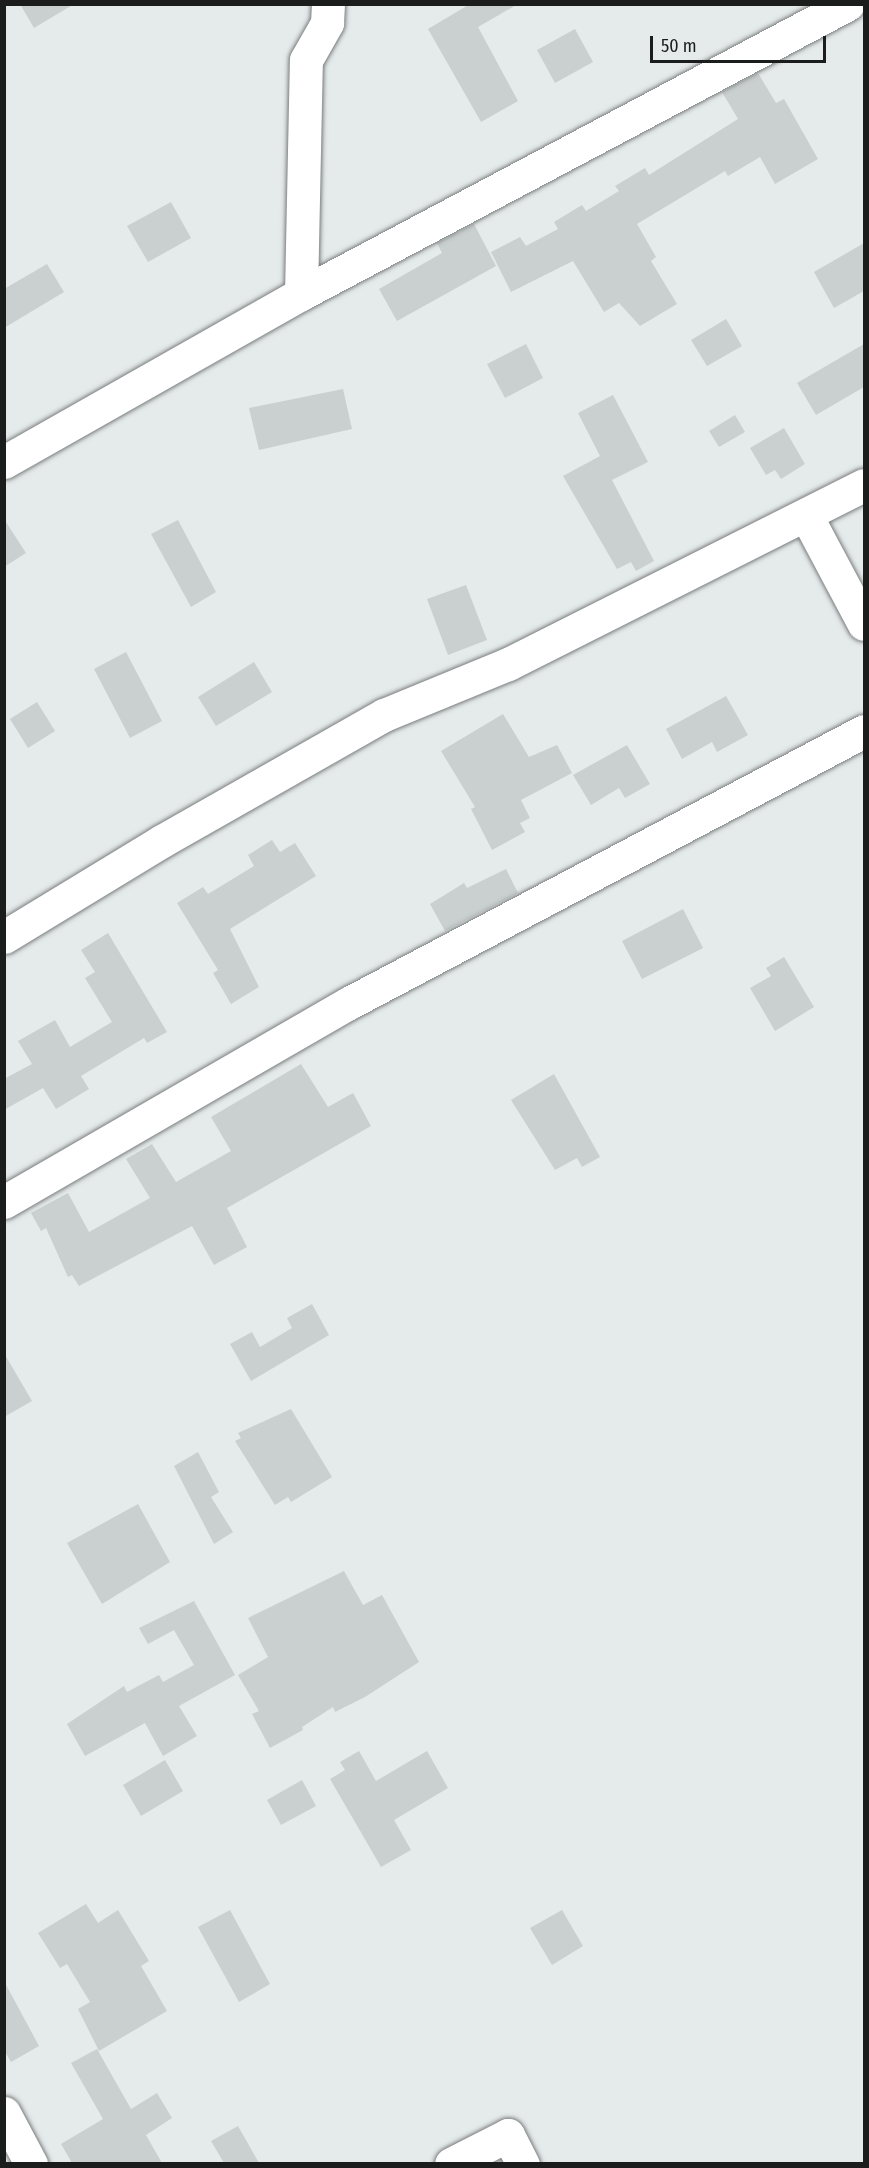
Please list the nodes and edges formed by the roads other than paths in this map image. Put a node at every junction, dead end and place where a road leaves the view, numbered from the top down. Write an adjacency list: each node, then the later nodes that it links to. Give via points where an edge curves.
1 (328, 4): 3 (street, via 327,23 306,60)
2 (848, 4): 3 (street)
3 (301, 294): 4 (street)
4 (4, 462)
5 (864, 485): 6 (street)
6 (807, 517): 7 (street); 9 (street, via 508,664 384,715 162,841)
7 (864, 624)
8 (864, 730): 10 (street, via 349,1003)
9 (4, 937)
10 (4, 1202)
11 (4, 2113): 12 (street)
12 (31, 2163)
13 (451, 2163): 14 (street, via 508,2135)
14 (523, 2163)

